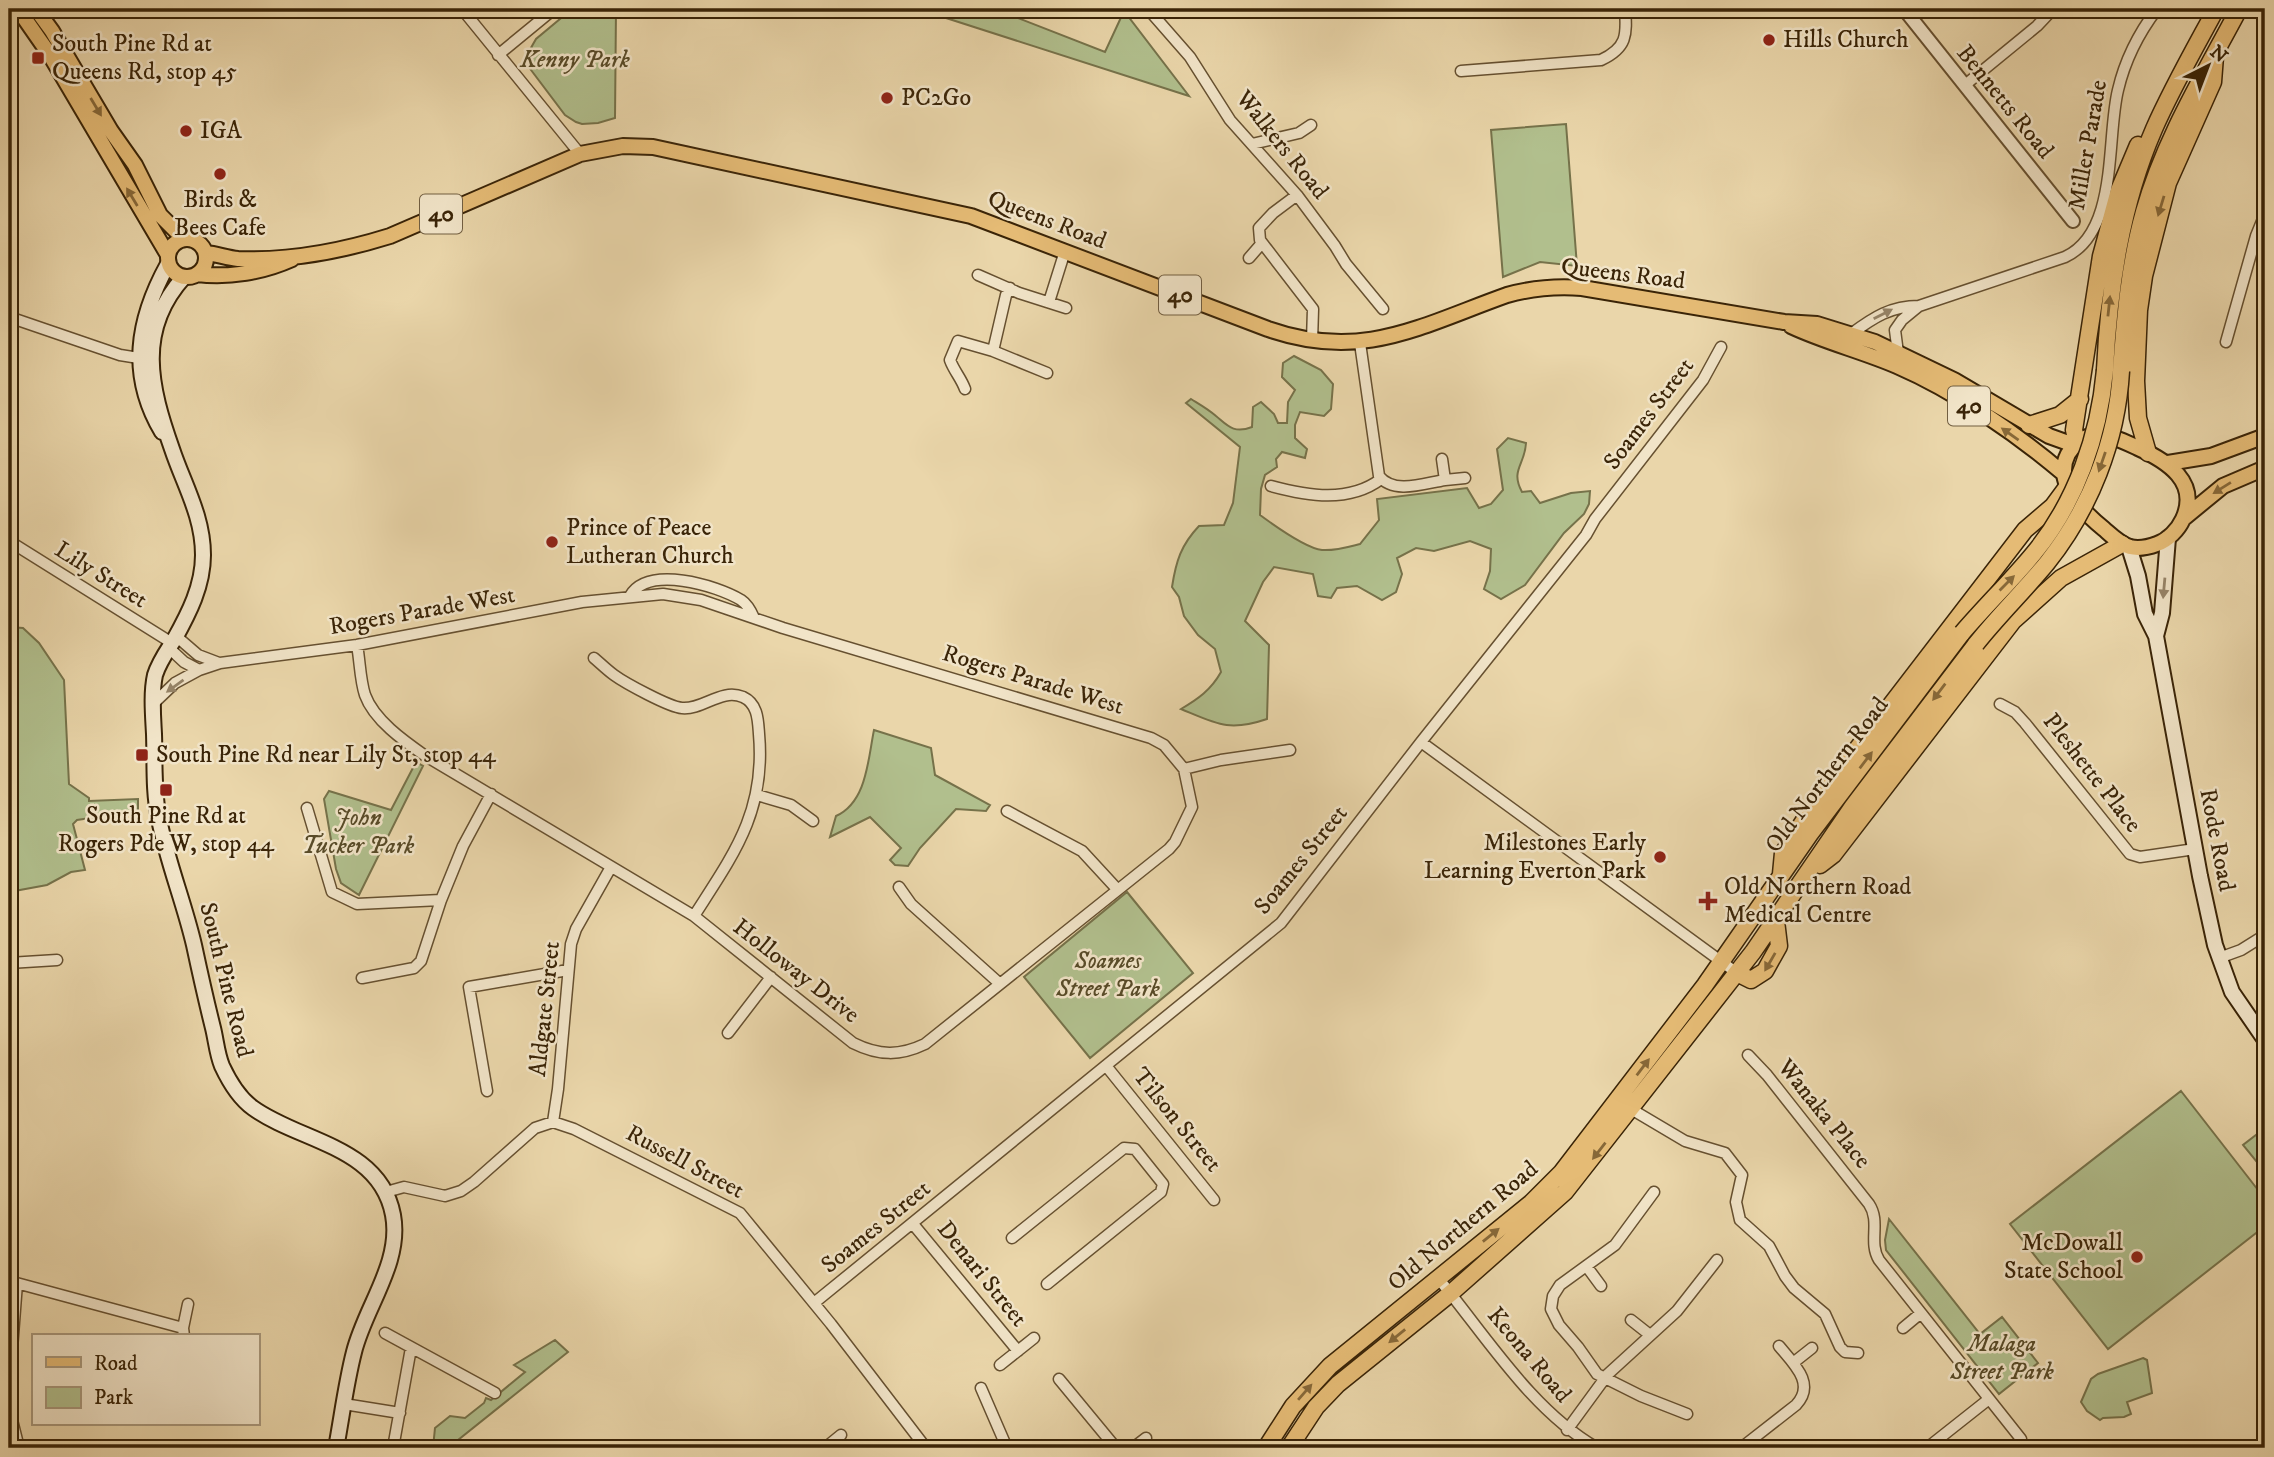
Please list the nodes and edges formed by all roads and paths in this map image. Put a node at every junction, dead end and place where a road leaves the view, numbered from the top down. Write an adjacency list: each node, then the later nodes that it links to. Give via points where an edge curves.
1 (18, 9): 29 (main road, one-way to 1, via 50,55)
2 (36, 9): 23 (main road, 40, one-way to 23, via 135,165 160,215)
3 (462, 9): 12 (street)
4 (554, 9): 12 (street)
5 (1148, 9): 18 (street, Walkers Road, via 1190,57 1230,120)
6 (1625, 9): 14 (street, via 1623,44 1601,60)
7 (1904, 9): 15 (street, Bennetts Road)
8 (2053, 9): 15 (street)
9 (2157, 9): 34 (street, Miller Parade, via 2122,73 2108,177 2088,240 2065,257)
10 (2216, 9): 16 (highway, Old Northern Road)
11 (2239, 9): 13 (highway, Old Northern Road)
12 (498, 55): 19 (street)
13 (2215, 56): 47 (highway, Old Northern Road, via 2166,150 2144,212); 54 (highway, one-way to 54, via 2213,82 2168,183 2144,275 2136,381 2138,418)
14 (1461, 71)
15 (1965, 85): 22 (street, Bennetts Road)
16 (2166, 103): 47 (highway, Old Northern Road, one-way to 16, via 2110,298 2127,208); 50 (highway, via 2148,122 2110,217)
17 (1311, 125): 18 (street, via 1300,133)
18 (1252, 144): 20 (street, Walkers Road)
19 (580, 155): 25 (main road, Queens Road / 40, via 623,146 669,149 971,216); 27 (main road, Queens Road / 40, via 390,236)
20 (1297, 195): 24 (street, via 1259,229); 36 (street, Walkers Road)
21 (2265, 214): 42 (street)
22 (2073, 221)
23 (184, 239): 26 (main road, 40, via 200,244); 29 (main road, via 173,244)
24 (1262, 243): 28 (street); 40 (street, via 1313,309)
25 (1065, 251): 33 (street); 40 (main road, Queens Road / 40, via 1268,330)
26 (206, 253): 27 (main road, Queens Road / 40, via 241,259); 31 (main road, via 205,265)
27 (297, 257): 31 (main road, Queens Road / 40, via 254,271)
28 (1249, 258)
29 (168, 260): 31 (main road, via 175,273); 46 (main road, South Pine Road, via 140,343)
30 (978, 275): 32 (street)
31 (191, 276): 46 (main road, South Pine Road, via 170,292)
32 (1010, 288): 33 (street); 44 (street)
33 (1049, 302): 35 (street)
34 (1919, 306): 39 (street, Miller Parade, one-way to 34, via 1889,311); 45 (street, Miller Parade, via 1895,330)
35 (1066, 308)
36 (1383, 309)
37 (9, 317): 46 (street, via 120,355)
38 (1784, 322): 39 (main road, Queens Road / 40, via 1817,324); 41 (main road, Queens Road / 40, via 1582,288 1549,287 1507,295 1402,334); 61 (main road, Queens Road / 40, one-way to 38, via 2047,459 1936,385)
39 (1851, 334): 45 (main road, Queens Road / 40)
40 (1311, 341): 41 (main road, Queens Road / 40)
41 (1360, 342): 59 (street)
42 (2226, 342)
43 (1721, 347): 77 (street, Soames Street, via 1703,380 1586,535)
44 (993, 351): 48 (street); 49 (street, via 958,341 950,360)
45 (1898, 353): 51 (main road, Queens Road / 40)
46 (145, 359): 70 (main road, South Pine Road, via 202,528 199,586)
47 (2113, 371): 87 (highway, Old Northern Road, one-way to 87, bridge, via 2120,391 2108,444 2087,500 2061,545 1902,740); 88 (highway, Old Northern Road, one-way to 47, bridge, via 1962,633 2036,551 2062,513 2093,440)
48 (1047, 373)
49 (965, 389)
50 (2080, 399): 51 (highway, via 2060,415); 53 (highway)
51 (2029, 425): 53 (main road, Queens Road / 40)
52 (2265, 436): 56 (main road, via 2211,456)
53 (2075, 444): 54 (main road, via 2093,435 2107,435); 61 (main road, via 2067,457)
54 (2148, 453): 56 (main road)
55 (1442, 459): 60 (street)
56 (2168, 463): 63 (main road, via 2186,492)
57 (2265, 468): 63 (main road, one-way to 63, via 2223,486)
58 (1465, 478): 60 (street)
59 (1381, 479): 60 (street, via 1396,486); 62 (street, via 1363,490 1328,495)
60 (1446, 480)
61 (2066, 481): 66 (main road, 40, via 2090,516); 88 (highway, via 2053,506 2025,530 1814,805 1783,853)
62 (1271, 486)
63 (2184, 518): 64 (main road)
64 (2168, 538): 66 (main road, via 2153,546); 69 (main road, Rode Road, one-way to 69)
65 (9, 541): 70 (street, Lily Street)
66 (2125, 545): 69 (main road, Rode Road); 87 (highway, via 2061,578 2013,621 1833,855)
67 (630, 596): 68 (street, Rogers Parade West, via 689,597); 68 (street, Rogers Parade West, via 635,588 658,580 688,580 742,601); 71 (street, Rogers Parade West)
68 (754, 618): 79 (street, Rogers Parade West, via 1152,738)
69 (2156, 636): 85 (main road, Rode Road)
70 (172, 642): 73 (street); 74 (street); 75 (main road, South Pine Road, via 155,675)
71 (357, 645): 73 (street, Rogers Parade West); 80 (street, Holloway Drive, via 366,697 378,715 406,743)
72 (594, 658): 81 (street, via 614,675 682,708 727,694 751,702 758,713 760,741)
73 (220, 663): 74 (street, Rogers Parade West)
74 (199, 670): 75 (street, Rogers Parade West, one-way to 75, via 175,683)
75 (153, 704): 110 (main road, South Pine Road, via 159,821 221,1063 250,1105 359,1161)
76 (2000, 705): 85 (street, Pleshette Place, via 2025,723 2130,854 2140,857)
77 (1421, 742): 96 (street); 106 (street, Soames Street, via 1281,923)
78 (1290, 750): 79 (street)
79 (1184, 769): 90 (street, Holloway Drive, via 1192,807 1175,842)
80 (491, 794): 86 (street, Holloway Drive); 91 (street, via 463,846)
81 (757, 795): 84 (street, via 791,805); 92 (street, via 738,847)
82 (307, 808): 91 (street, via 332,892 358,904)
83 (1007, 811): 90 (street, via 1082,851)
84 (813, 821)
85 (2195, 849): 94 (main road, Rode Road)
86 (611, 867): 92 (street, Holloway Drive); 98 (street, Aldgate Street, via 576,929)
87 (1807, 875): 99 (highway, Old Northern Road, one-way to 99)
88 (1781, 877): 96 (highway, Old Northern Road)
89 (900, 887): 102 (street, via 911,904)
90 (1117, 889): 102 (street, Holloway Drive)
91 (442, 901): 101 (street, via 426,952 414,968)
92 (694, 916): 100 (street, Holloway Drive)
93 (2265, 935): 94 (street)
94 (2220, 958): 104 (main road, Rode Road, via 2238,1002)
95 (57, 960): 97 (street)
96 (1722, 962): 99 (street); 117 (highway, Old Northern Road, one-way to 96, via 1561,1174)
97 (9, 963)
98 (568, 970): 107 (street, via 469,987); 109 (street, Aldgate Street)
99 (1737, 973): 108 (highway, Old Northern Road)
100 (771, 977): 102 (street, Holloway Drive, via 853,1043 881,1053 909,1051 925,1044); 103 (street)
101 (362, 978)
102 (999, 983)
103 (728, 1033)
104 (2265, 1040)
105 (1748, 1055): 124 (street, Wanaka Place, via 1866,1200 1875,1218 1877,1256)
106 (1107, 1067): 112 (street, Tilson Street); 113 (street, Soames Street)
107 (487, 1091)
108 (1632, 1109): 121 (highway, Old Northern Road, one-way to 121, via 1565,1192); 135 (street, via 1685,1141 1728,1155 1742,1175 1736,1202 1743,1225 1769,1246 1789,1282 1825,1314 1840,1347)
109 (552, 1122): 110 (street, via 535,1128 461,1191 445,1196 404,1187); 122 (street, Russell Street, via 740,1213)
110 (386, 1192): 144 (main road, South Pine Road, via 395,1236 389,1263 360,1329)
111 (1654, 1192): 116 (street, via 1615,1245)
112 (1214, 1199)
113 (913, 1224): 122 (street, Soames Street); 134 (street, Denari Street)
114 (1012, 1238): 119 (street, via 1124,1148 1135,1149 1163,1184 1161,1192)
115 (1717, 1260): 129 (street, via 1683,1304)
116 (1587, 1266): 120 (street); 139 (street, via 1560,1285 1552,1309 1559,1325)
117 (1438, 1278): 121 (street, Keona Road); 160 (highway, Old Northern Road, one-way to 117, via 1316,1379)
118 (13, 1282): 127 (street); 140 (street)
119 (1047, 1284)
120 (1601, 1286)
121 (1451, 1293): 148 (street, Keona Road, via 1540,1405); 161 (highway, Old Northern Road, one-way to 161, via 1338,1384)
122 (814, 1303): 156 (street, Russell Street)
123 (188, 1304): 127 (street)
124 (1922, 1313): 126 (street); 143 (street)
125 (1631, 1321): 129 (street)
126 (1903, 1328)
127 (183, 1332)
128 (385, 1333): 132 (street)
129 (1650, 1335): 139 (street)
130 (1034, 1338): 134 (street, Denari Street)
131 (1779, 1346): 136 (street)
132 (411, 1348): 142 (street); 145 (street)
133 (1812, 1348): 136 (street)
134 (1018, 1351): 137 (street, Denari Street)
135 (1858, 1353)
136 (1793, 1363): 163 (street, via 1803,1378 1803,1396)
137 (1000, 1365)
138 (1059, 1379): 158 (street)
139 (1604, 1379): 146 (street); 148 (street)
140 (9, 1388)
141 (981, 1388): 157 (street)
142 (495, 1393)
143 (1989, 1399): 151 (street); 164 (street)
144 (344, 1404): 145 (street); 153 (main road, South Pine Road)
145 (400, 1413): 154 (street)
146 (1687, 1414)
147 (9, 1415): 152 (street)
148 (1567, 1430): 162 (street, Keona Road)
149 (841, 1435): 155 (street)
150 (1146, 1438): 159 (street)
151 (2021, 1439)
152 (19, 1448)
153 (336, 1448)
154 (393, 1448)
155 (825, 1448)
156 (926, 1448)
157 (1007, 1448)
158 (1116, 1448)
159 (1133, 1448)
160 (1266, 1448)
161 (1289, 1448)
162 (1597, 1448)
163 (1741, 1448)
164 (1927, 1448)

